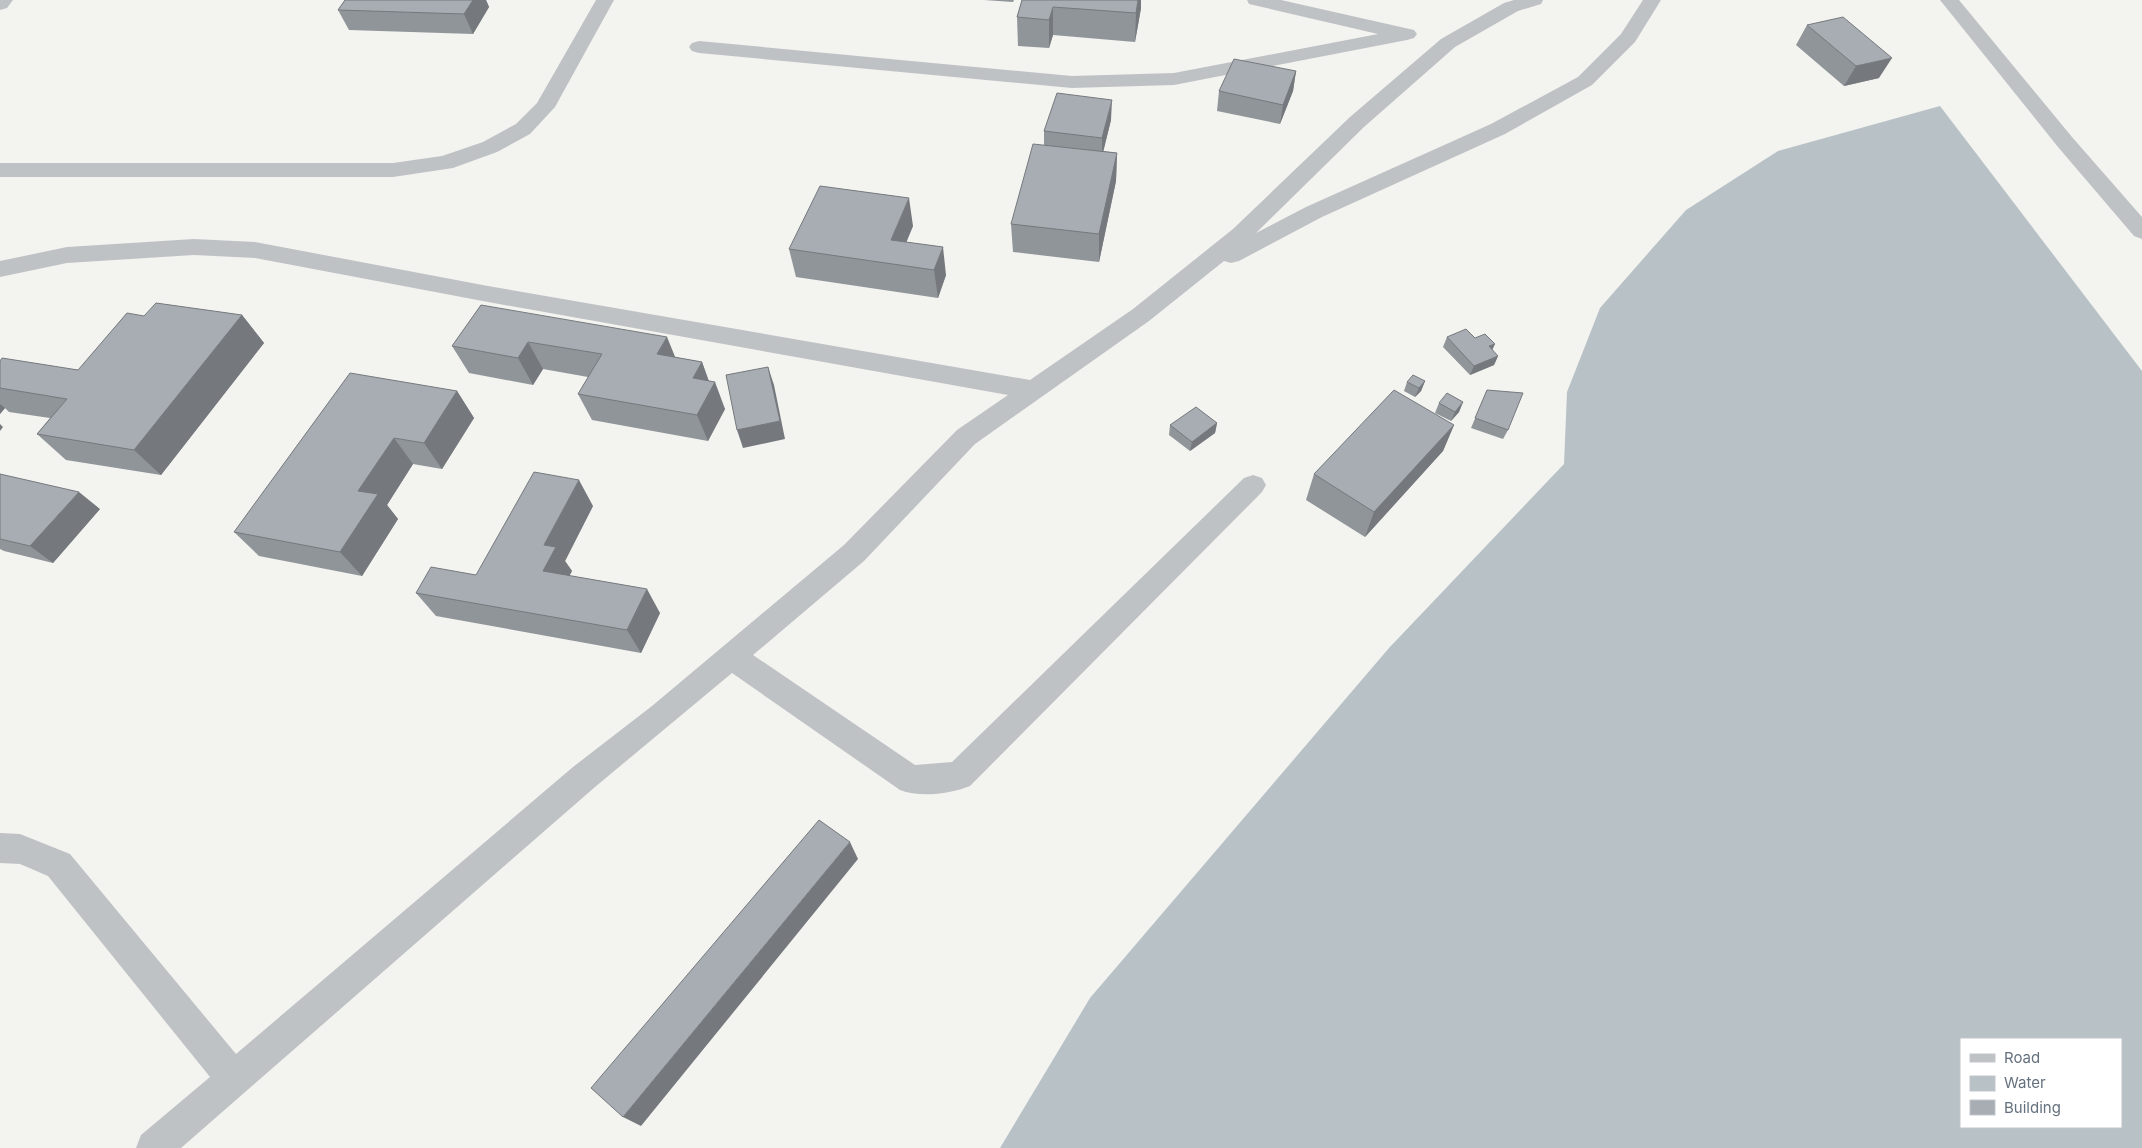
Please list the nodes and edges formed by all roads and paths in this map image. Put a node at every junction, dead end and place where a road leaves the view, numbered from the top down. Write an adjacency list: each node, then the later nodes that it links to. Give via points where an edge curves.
1 (4, 0): 7 (street)
2 (605, 0): 11 (street, via 545,107 523,129 490,147 445,163 393,170)
3 (1256, 0): 8 (street)
4 (1534, 0): 9 (street, via 1511,7)
5 (1652, 0): 14 (street, via 1628,38 1585,81 1498,129 1314,212)
6 (1949, 0): 12 (street)
7 (0, 4)
8 (1407, 34): 9 (street); 10 (street, via 1174,79 1089,82)
9 (1448, 43): 14 (street)
10 (699, 47)
11 (0, 170)
12 (2142, 231)
13 (0, 269): 15 (street, via 67,255 194,247 256,250)
14 (1188, 278): 15 (street)
15 (1034, 390): 17 (street, via 966,437 854,553)
16 (1253, 485): 17 (street, via 959,776 911,780)
17 (732, 657): 19 (street, via 584,777)
18 (0, 848): 19 (street, via 20,849 59,865)
19 (234, 1079): 20 (street)
20 (154, 1148)

